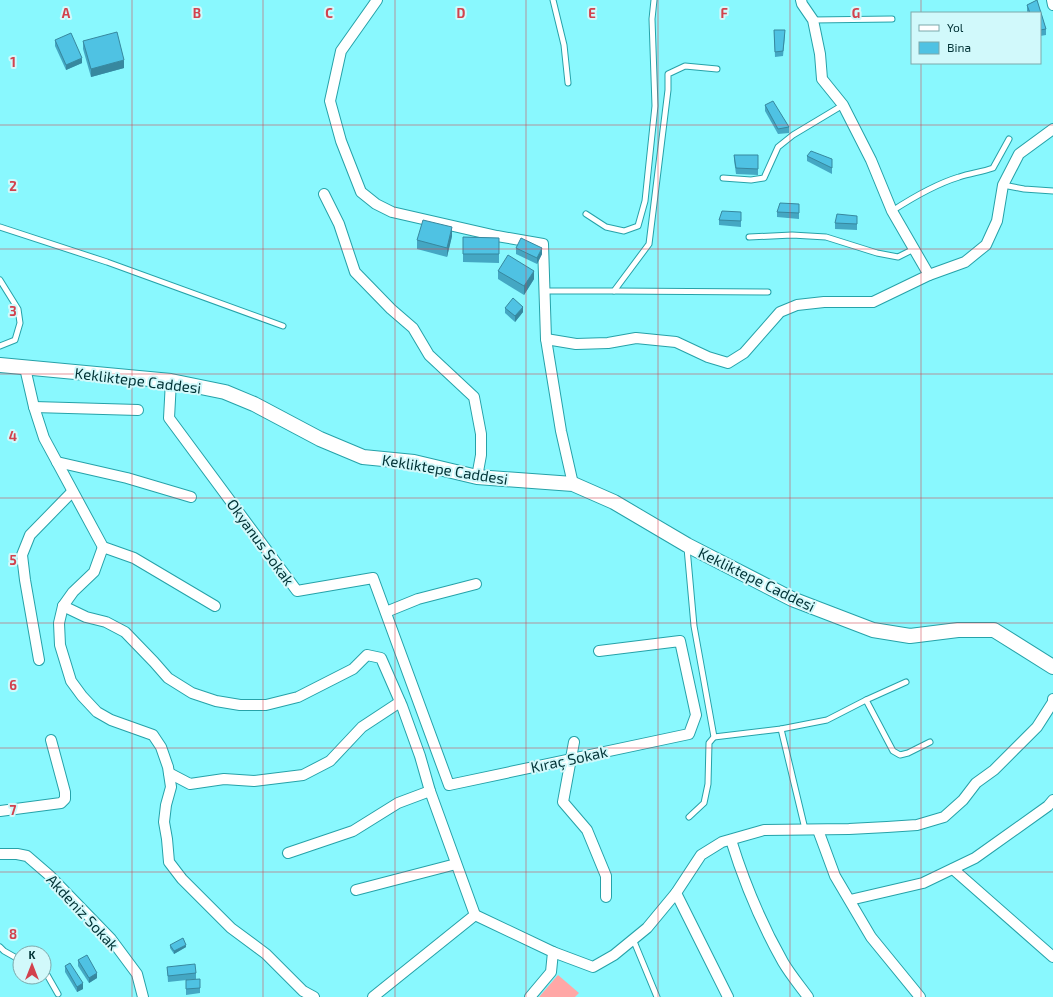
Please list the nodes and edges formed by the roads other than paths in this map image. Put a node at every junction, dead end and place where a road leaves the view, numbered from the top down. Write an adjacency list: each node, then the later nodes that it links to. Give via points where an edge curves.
1 (377, 0): 25 (street, via 341,51 330,101 341,141 360,192 392,212 543,244)
2 (552, 0): 10 (lane, via 564,45)
3 (654, 0): 19 (lane, via 652,19 655,106 645,201 638,226 624,230 612,228)
4 (802, 0): 8 (street)
5 (1052, 0): 6 (street)
6 (1053, 5)
7 (892, 19): 8 (lane)
8 (813, 20): 11 (street, via 822,79)
9 (717, 69): 26 (lane, via 685,66 668,74 649,244)
10 (568, 83)
11 (843, 105): 14 (lane, via 778,147 764,178); 18 (street, via 871,160)
12 (1053, 129): 15 (street, via 1019,154)
13 (1009, 139): 18 (lane, via 993,168 959,177 916,196)
14 (723, 178)
15 (1003, 185): 16 (lane); 23 (street, via 997,221 986,245 964,262)
16 (1053, 190)
17 (324, 194): 37 (street, via 339,224 354,272 413,328 429,355 474,397 481,434)
18 (892, 211): 22 (street)
19 (586, 214)
20 (0, 227): 28 (lane, via 107,262)
21 (749, 238): 22 (lane, via 792,234 826,237 898,257)
22 (914, 249): 23 (street)
23 (929, 275): 29 (street, via 873,302 797,304 780,312 744,353 728,363 676,342 636,338 608,343 576,344)
24 (0, 280): 30 (lane, via 18,308 20,323 15,340)
25 (544, 291): 26 (lane); 29 (street)
26 (614, 291): 27 (lane)
27 (768, 292)
28 (283, 326)
29 (546, 339): 38 (street, via 561,431)
30 (0, 346)
31 (0, 365): 32 (street, Kekliktepe Caddesi)
32 (25, 368): 33 (street, Kekliktepe Caddesi); 34 (street)
33 (171, 381): 37 (street, Kekliktepe Caddesi, via 224,392 363,457 414,462); 46 (street, Okyanus Sokak, via 169,418 297,591 373,578)
34 (34, 407): 35 (street); 36 (street, via 44,438)
35 (138, 410)
36 (57, 462): 39 (street); 40 (street, via 127,478)
37 (477, 477): 38 (street, Kekliktepe Caddesi)
38 (573, 484): 41 (street, Kekliktepe Caddesi, via 614,502)
39 (72, 492): 42 (street); 48 (street, via 30,535 22,555)
40 (190, 497)
41 (687, 545): 49 (street, Kekliktepe Caddesi, via 792,599 873,630 910,636 958,630 994,630); 55 (lane, via 694,626)
42 (103, 547): 44 (street, via 94,572 73,592); 45 (street, via 134,558)
43 (476, 584): 46 (street, via 418,599)
44 (63, 606): 53 (street, via 125,632 168,678 192,693 216,701 240,706 266,705 298,697 353,669 367,655 381,658); 60 (street, via 59,623 60,645 71,681 97,712 111,720 153,735 161,747)
45 (215, 606)
46 (386, 612): 61 (street, Okyanus Sokak)
47 (599, 651): 59 (street, Kıraç Sokak, via 680,641 696,715 689,734)
48 (39, 660)
49 (1053, 667)
50 (906, 682): 52 (lane)
51 (1053, 699): 67 (street, via 1037,727 944,817 917,825)
52 (866, 700): 54 (lane, via 827,720); 58 (lane, via 893,751 900,755 908,754)
53 (400, 702): 60 (street, via 362,727 330,761 304,775 254,780 224,779 190,784); 62 (street)
54 (781, 729): 55 (lane); 66 (lane)
55 (714, 737): 65 (lane, via 708,743 708,784 704,803)
56 (51, 740): 64 (street, via 66,792 64,799 61,803)
57 (574, 742): 59 (street)
58 (930, 742)
59 (570, 759): 61 (street, Kıraç Sokak); 75 (street, via 563,802 587,830 606,876)
60 (169, 773): 86 (street, via 171,788 164,822 169,862 182,879 231,928 266,954 304,991)
61 (449, 785)
62 (430, 791): 69 (street, via 398,803 353,831); 71 (street)
63 (1053, 800): 72 (street, via 975,858)
64 (0, 811)
65 (689, 817)
66 (805, 830): 67 (street); 68 (street, via 764,830)
67 (818, 830): 76 (street, via 835,876)
68 (731, 840): 74 (street, via 722,842 701,855); 91 (street, via 757,912 783,963)
69 (288, 853)
70 (0, 854): 85 (street, Akdeniz Sokak, via 27,856 49,875 111,939 137,974)
71 (456, 864): 73 (street); 77 (street)
72 (953, 869): 76 (street, via 923,884); 82 (street)
73 (356, 890)
74 (676, 892): 78 (street, via 647,928); 90 (street)
75 (606, 897)
76 (850, 900): 92 (street, via 871,937)
77 (475, 915): 80 (street); 87 (street)
78 (633, 939): 80 (street, via 614,955 593,967); 89 (lane)
79 (0, 947): 81 (lane)
80 (553, 952): 88 (street, via 551,972)
81 (12, 956)
82 (1053, 957)
83 (52, 984): 84 (lane)
84 (58, 994)
85 (143, 997)
86 (314, 997)
87 (373, 997)
88 (530, 997)
89 (656, 997)
90 (728, 997)
91 (808, 997)
92 (920, 997)

